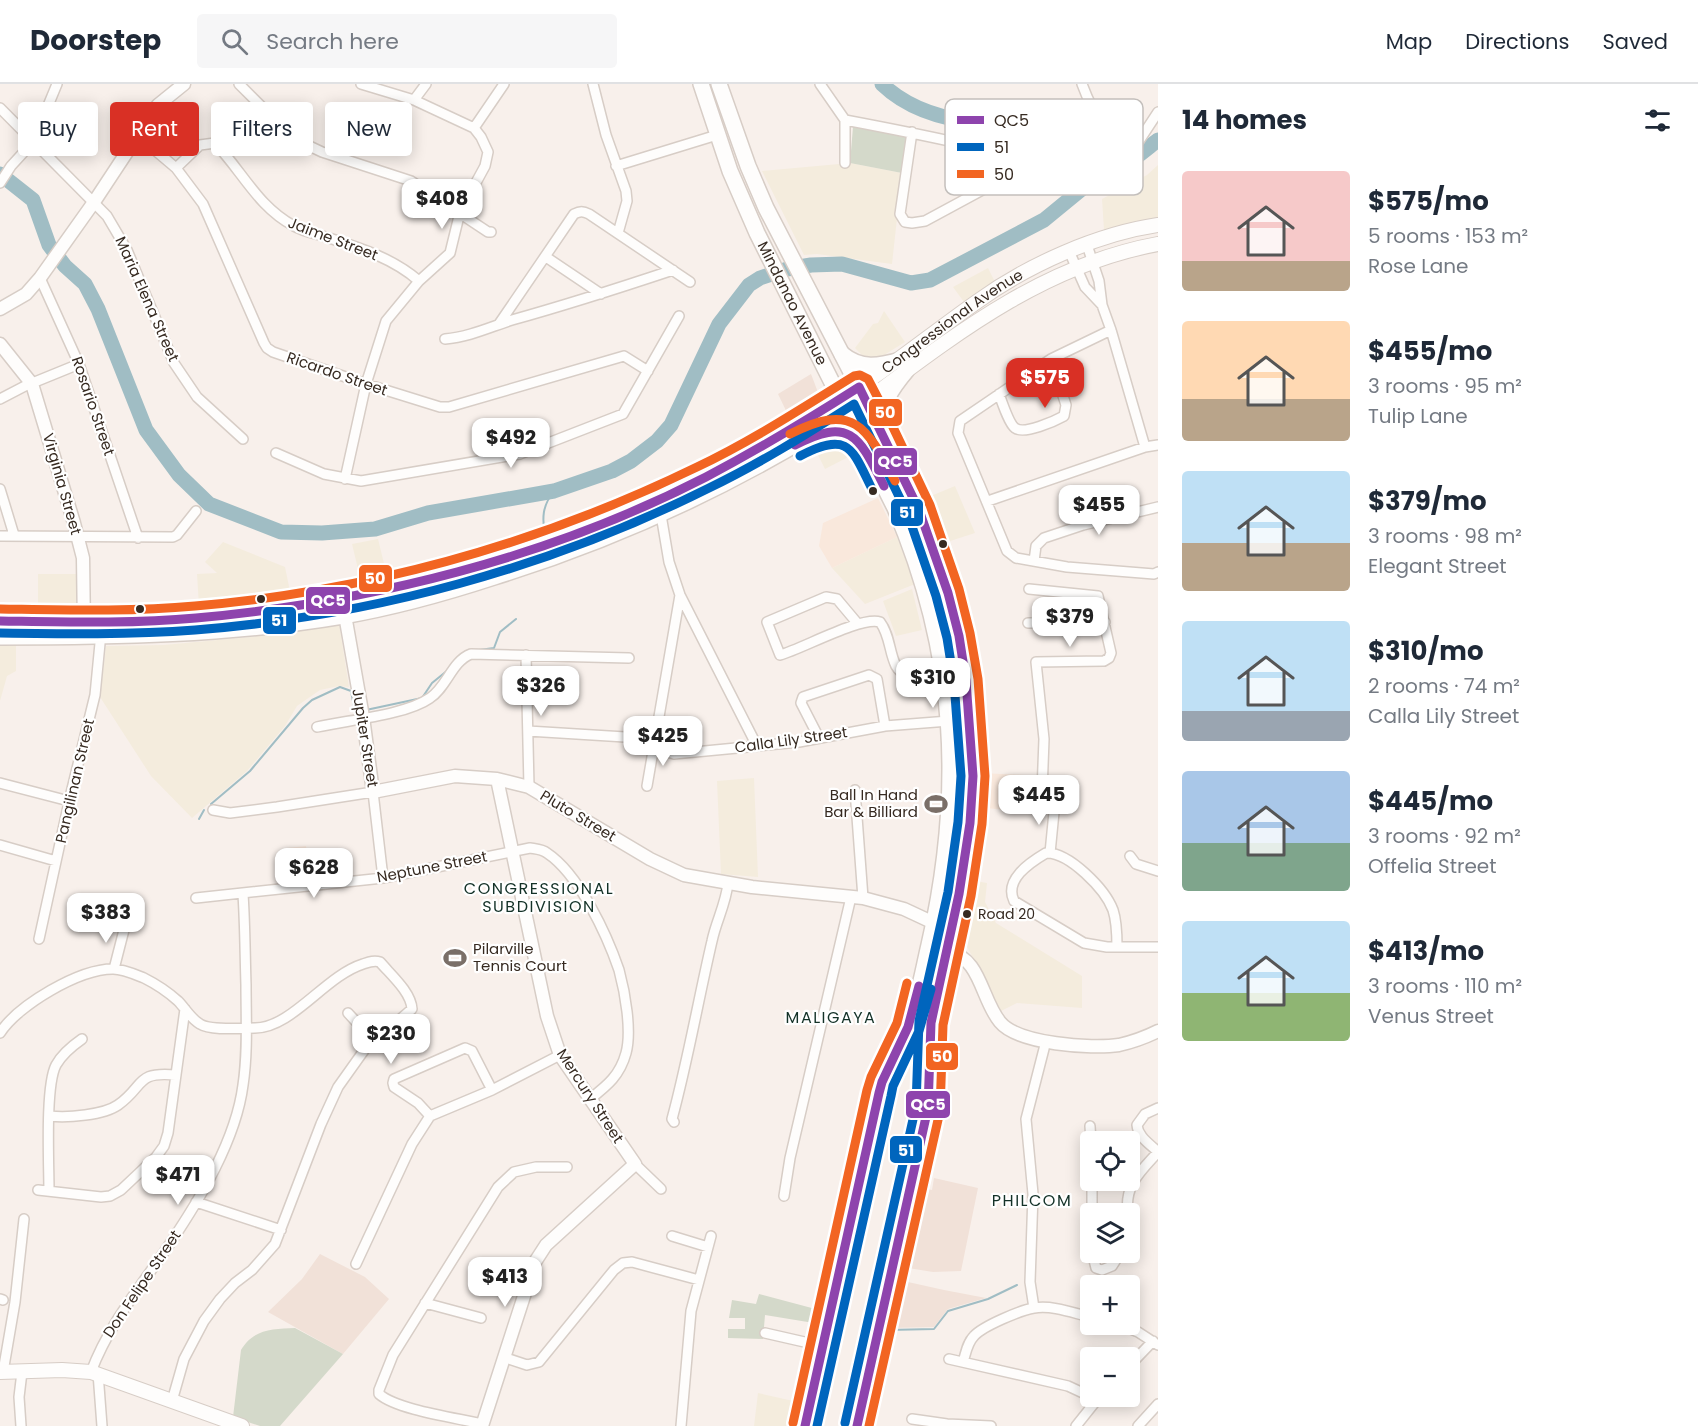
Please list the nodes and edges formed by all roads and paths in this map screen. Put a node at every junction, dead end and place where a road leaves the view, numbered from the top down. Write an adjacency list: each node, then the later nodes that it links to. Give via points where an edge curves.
1 (57, 84): 14 (street)
2 (184, 84): 15 (street)
3 (239, 84): 37 (street, via 303,143 411,181)
4 (361, 84): 13 (street)
5 (426, 84): 13 (street)
6 (504, 84): 20 (street)
7 (593, 84): 30 (street)
8 (700, 84): 22 (main road, Mindanao Avenue)
9 (719, 84): 31 (main road, Mindanao Avenue)
10 (820, 84): 18 (street)
11 (1082, 84): 12 (street)
12 (1088, 99)
13 (414, 100): 20 (street)
14 (50, 102)
15 (162, 102)
16 (0, 108): 19 (street, Maria Elena Street)
17 (1158, 112): 23 (street)
18 (845, 120): 21 (street); 29 (street)
19 (18, 127)
20 (474, 128): 37 (street, via 488,152 485,166)
21 (912, 132): 24 (street); 35 (street, via 902,219 912,224 925,221)
22 (717, 135): 30 (street); 33 (main road, Mindanao Avenue)
23 (1143, 135)
24 (945, 140)
25 (20, 156): 34 (street)
26 (47, 156): 36 (street, Maria Elena Street)
27 (124, 156): 36 (street)
28 (162, 156): 32 (street, Ricardo Street)
29 (844, 163)
30 (616, 166): 40 (street, via 627,201)
31 (748, 166): 33 (main road); 59 (main road, Mindanao Avenue)
32 (176, 168): 49 (street, Jaime Street, via 200,145 215,143 275,214 296,227 373,253); 66 (street, Ricardo Street, via 203,204 267,348)
33 (730, 171): 62 (main road, Mindanao Avenue)
34 (0, 183)
35 (973, 195)
36 (94, 202): 48 (street); 74 (street, Maria Elena Street, via 128,250 174,363 197,398)
37 (460, 212): 39 (street); 49 (street, via 450,253)
38 (1158, 225): 42 (main road, Congressional Avenue)
39 (491, 232)
40 (618, 233): 44 (street, via 584,211 578,212); 47 (street)
41 (1158, 244): 45 (main road, Congressional Avenue)
42 (1087, 245): 43 (main road, Congressional Avenue); 45 (street)
43 (1069, 251): 46 (street); 63 (main road, Congressional Avenue, via 1023,272 979,299)
44 (546, 257): 51 (street); 55 (street)
45 (1092, 261): 46 (main road, Congressional Avenue); 52 (street)
46 (1077, 267): 52 (street, via 1086,287); 63 (main road, Congressional Avenue, via 1033,287)
47 (673, 270): 50 (street); 51 (street)
48 (40, 278): 53 (street, via 26,294); 61 (street, Rosario Street)
49 (419, 281): 66 (street, via 386,321)
50 (690, 282)
51 (601, 294): 55 (street)
52 (1102, 305): 56 (street)
53 (0, 309)
54 (679, 316): 64 (street)
55 (499, 324): 57 (street)
56 (1111, 330): 60 (street); 76 (street)
57 (445, 339)
58 (0, 344): 65 (street, Virginia Street)
59 (842, 354): 63 (main road, via 868,366); 67 (main road, Mindanao Avenue)
60 (1051, 359): 68 (street); 68 (street, via 1066,405 1064,416 1018,430 1011,424)
61 (79, 364): 65 (street); 88 (street, Rosario Street)
62 (822, 364): 71 (main road, Mindanao Avenue); 72 (main road, via 824,393)
63 (904, 365): 67 (main road, Congressional Avenue); 70 (main road, Congressional Avenue); 73 (main road, via 885,402)
64 (648, 371): 66 (street, Ricardo Street, via 624,356 449,407); 79 (street, via 622,414 520,454 370,481)
65 (32, 384): 69 (street); 87 (street, Virginia Street)
66 (366, 384): 79 (street)
67 (859, 387): 70 (main road, Mindanao Avenue); 71 (main road, Congressional Avenue)
68 (999, 394): 81 (street, via 958,426)
69 (0, 399)
70 (866, 401): 71 (main road, Congressional Avenue); 73 (main road, Mindanao Avenue)
71 (844, 406): 72 (main road, Congressional Avenue); 77 (main road, Mindanao Avenue)
72 (812, 427): 77 (main road, via 844,431); 83 (main road, Congressional Avenue, via 735,480)
73 (884, 435): 114 (main road, Mindanao Avenue, via 928,530 948,591 965,670)
74 (243, 439)
75 (1158, 445): 76 (street)
76 (1145, 447): 81 (street)
77 (866, 450): 104 (main road, Mindanao Avenue, via 916,562 940,652)
78 (276, 453): 79 (street)
79 (345, 479)
80 (0, 489): 85 (street)
81 (988, 501): 89 (street, via 1007,551 1016,558)
82 (1158, 507): 89 (street, via 1044,538 1036,546)
83 (660, 508): 92 (street, via 669,562); 93 (main road, Congressional Avenue, via 427,581); 94 (main road, Congressional Avenue, via 580,549 431,597)
84 (196, 511): 88 (street, via 177,535)
85 (14, 535): 86 (street); 87 (street)
86 (0, 536)
87 (77, 536): 88 (street); 99 (street, Virginia Street, via 83,558)
88 (138, 538)
89 (1034, 561): 90 (street, via 1095,570)
90 (1158, 572)
91 (1029, 589): 96 (street, via 1098,596)
92 (680, 595): 111 (street); 112 (street)
93 (342, 598): 94 (street, Jupiter Street); 100 (main road, Congressional Avenue)
94 (345, 616): 100 (main road, Congressional Avenue, via 268,627); 105 (street, Jupiter Street)
95 (0, 621): 99 (main road, Congressional Avenue)
96 (1105, 622): 97 (street); 125 (street, via 1112,653 1104,661 1036,662 1043,734 1042,792 1047,800 1055,802)
97 (1028, 623)
98 (858, 624): 98 (street, via 780,655 767,622 833,597); 104 (street, via 880,622 899,669)
99 (84, 629): 100 (main road, Congressional Avenue); 101 (main road, Congressional Avenue)
100 (101, 629): 121 (street, Pangilinan Street, via 95,695)
101 (0, 636)
102 (526, 655): 103 (street); 105 (street, via 468,655 432,697 401,711); 109 (street)
103 (629, 658)
104 (947, 699): 106 (main road, Mindanao Avenue)
105 (363, 717): 108 (street); 120 (street, Jupiter Street)
106 (949, 721): 107 (street, Calla Lily Street); 113 (main road, Mindanao Avenue)
107 (885, 726): 110 (street, Calla Lily Street); 110 (street, via 877,679 869,675 803,697 801,703)
108 (317, 727)
109 (528, 731): 111 (street, Calla Lily Street, via 625,737); 118 (street)
110 (819, 738): 112 (street, Calla Lily Street)
111 (653, 743): 112 (street, Calla Lily Street, via 674,754); 117 (street)
112 (757, 746)
113 (951, 751): 114 (main road); 134 (main road, Mindanao Avenue, via 949,827)
114 (972, 751): 139 (main road, Mindanao Avenue, via 967,852)
115 (497, 779): 118 (street, Pluto Street); 120 (street, Pluto Street, via 455,776); 124 (street, Mercury Street)
116 (0, 783): 121 (street)
117 (647, 786)
118 (529, 787): 130 (street, Pluto Street, via 669,869)
119 (855, 790): 133 (street)
120 (373, 792): 122 (street, Pluto Street, via 230,813); 129 (street, Jupiter Street)
121 (69, 801): 127 (street, Pangilinan Street)
122 (213, 810)
123 (0, 845): 127 (street)
124 (513, 851): 129 (street, Neptune Street); 149 (street, Mercury Street, via 547,1016); 152 (street, Neptune Street, via 530,848 547,852 574,880 597,920 619,973 626,1012 626,1053 612,1081)
125 (1050, 853): 137 (street, via 1082,871 1106,896 1113,910); 137 (street, via 1042,855 1015,878 1010,889 1014,901 1084,943)
126 (1130, 856): 128 (street, via 1136,864)
127 (56, 861): 136 (street, Pangilinan Street)
128 (1158, 871)
129 (382, 878): 131 (street, Neptune Street)
130 (729, 884): 133 (street, Pluto Street); 156 (street, via 699,994)
131 (243, 894): 132 (street, Neptune Street); 143 (street, Don Felipe Street)
132 (196, 898)
133 (857, 898): 134 (street, Pluto Street, via 904,909); 165 (street, via 790,1158)
134 (934, 922): 184 (main road, Mindanao Avenue, via 911,1017 882,1082)
135 (125, 926): 140 (street)
136 (39, 939)
137 (1117, 947): 138 (street)
138 (1158, 947)
139 (948, 951): 148 (street, via 963,956 971,964 1000,1022 1018,1035); 204 (main road, Mindanao Avenue, via 930,1033 928,1108)
140 (114, 969): 141 (street, via 161,988); 145 (street, via 92,973 52,990)
141 (185, 1009): 143 (street, via 201,1025); 150 (street)
142 (348, 1013): 169 (street, via 371,1039 338,1088 321,1124)
143 (247, 1028): 144 (street, via 263,1028 286,1017 350,968 374,961 380,962 412,1005); 166 (street, Don Felipe Street, via 239,1104 220,1156)
144 (390, 1028)
145 (1, 1029)
146 (1158, 1031): 148 (street, via 1109,1046)
147 (82, 1039): 154 (street, via 55,1067)
148 (1046, 1041): 178 (street, via 1026,1119 1033,1194 1030,1282)
149 (560, 1055): 151 (street); 152 (street, Mercury Street)
150 (176, 1075): 154 (street, via 158,1074 142,1079 115,1107 82,1115); 164 (street, via 164,1146 121,1190 101,1197)
151 (492, 1090): 155 (street); 155 (street, via 468,1048 394,1079 394,1087)
152 (590, 1099): 160 (street, Mercury Street)
153 (1158, 1108): 159 (street, via 1145,1114 1137,1125 1141,1136)
154 (50, 1116): 164 (street)
155 (430, 1116): 175 (street, via 412,1144)
156 (674, 1122)
157 (1090, 1126): 158 (street)
158 (1090, 1131)
159 (1158, 1152): 167 (street, via 1129,1187)
160 (635, 1164): 162 (street, Mercury Street); 186 (street, via 540,1253)
161 (567, 1167): 177 (street, via 514,1172 498,1187)
162 (661, 1189)
163 (38, 1190): 164 (street)
164 (49, 1191)
165 (784, 1196)
166 (196, 1202): 169 (street); 191 (street, Don Felipe Street, via 105,1337)
167 (1126, 1203)
168 (24, 1219): 189 (street)
169 (281, 1230): 193 (street, via 267,1255 219,1299 204,1321 184,1359)
170 (672, 1236): 172 (street)
171 (711, 1236): 172 (street)
172 (708, 1247): 176 (street)
173 (1095, 1263): 174 (street, via 1102,1270)
174 (1114, 1263)
175 (356, 1264)
176 (699, 1280): 186 (street, via 623,1263 539,1362 527,1365); 202 (street, via 691,1311)
177 (425, 1303): 180 (street); 197 (street, via 393,1355 379,1394 384,1399)
178 (1034, 1308): 179 (street); 188 (street, via 973,1336)
179 (1080, 1314)
180 (482, 1318)
181 (765, 1333): 184 (street)
182 (1140, 1333): 183 (street)
183 (1155, 1343): 185 (street)
184 (822, 1346): 203 (main road, Mindanao Avenue)
185 (1140, 1356)
186 (506, 1358): 197 (street)
187 (949, 1359): 188 (street)
188 (963, 1362): 192 (street)
189 (2, 1372): 190 (main road)
190 (22, 1372): 191 (main road); 199 (street)
191 (94, 1372): 193 (main road); 200 (street)
192 (1080, 1392)
193 (172, 1401): 201 (main road)
194 (1158, 1404): 207 (street)
195 (1091, 1407): 206 (street)
196 (912, 1419): 198 (street)
197 (482, 1425)
198 (979, 1425): 205 (street)
199 (21, 1426)
200 (102, 1426)
201 (242, 1426)
202 (681, 1426)
203 (805, 1426)
204 (857, 1426)
205 (991, 1426)
206 (1076, 1426)
207 (1138, 1426)

